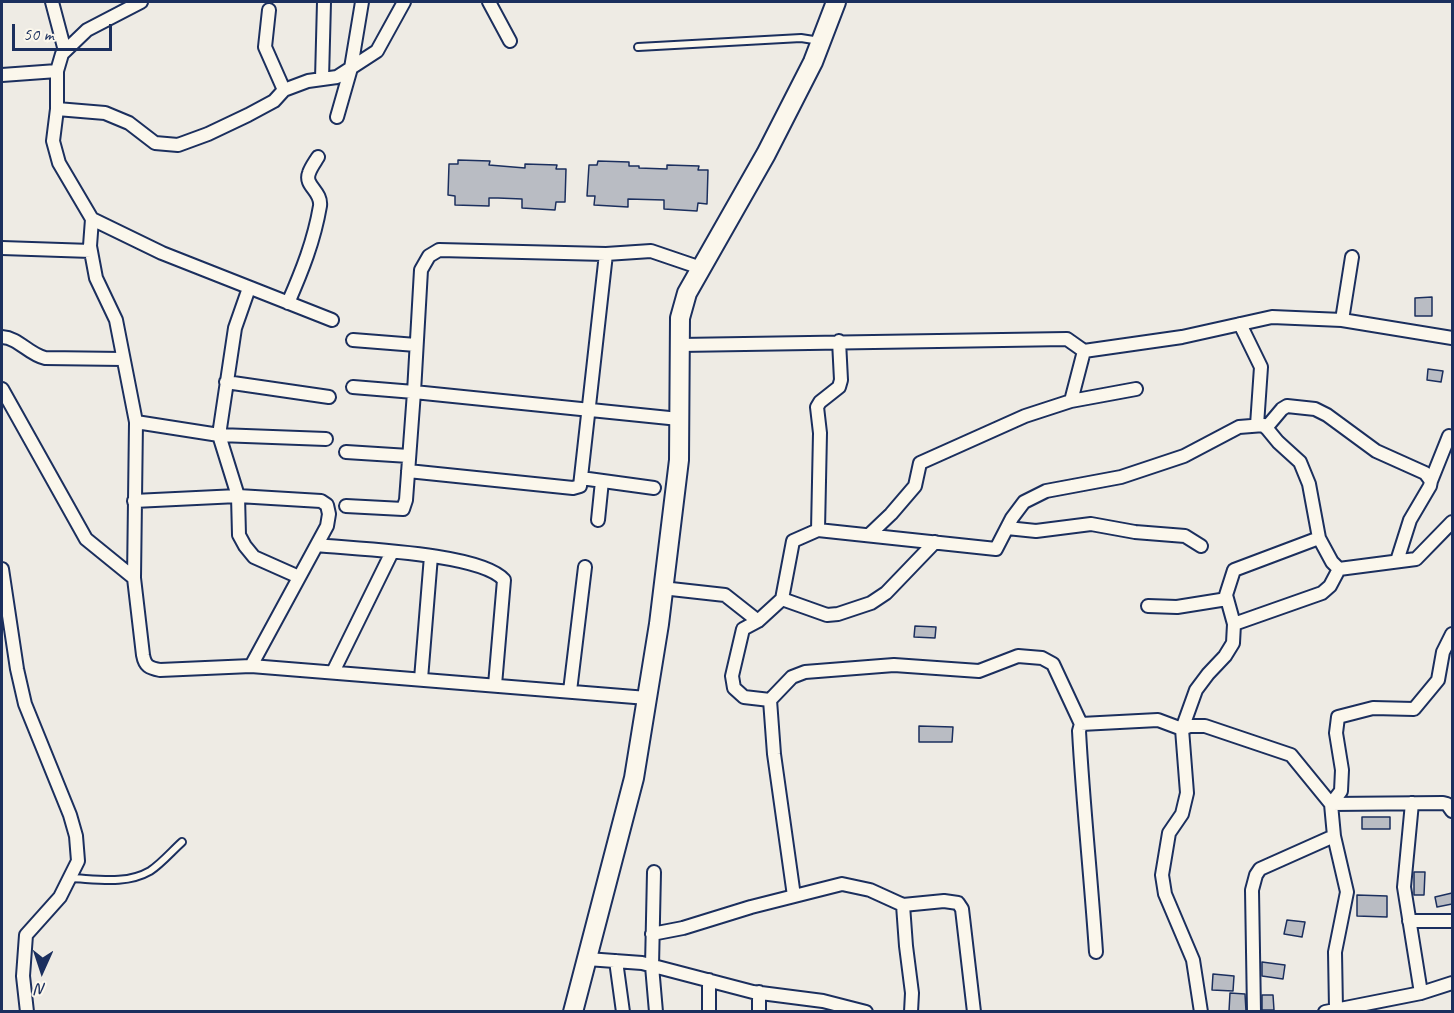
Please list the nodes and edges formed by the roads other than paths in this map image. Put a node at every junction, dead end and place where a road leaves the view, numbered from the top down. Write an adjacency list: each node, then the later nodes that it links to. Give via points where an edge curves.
1 (52, 2): 12 (street)
2 (141, 2): 12 (street, via 95,24)
3 (324, 2): 16 (street)
4 (362, 2): 13 (street)
5 (404, 2): 13 (street, via 377,51)
6 (489, 2): 9 (street)
7 (836, 2): 10 (street)
8 (270, 10): 17 (street, via 265,47)
9 (510, 41)
10 (821, 41): 11 (lane); 26 (street, via 766,154)
11 (638, 47)
12 (65, 51): 14 (street)
13 (351, 68): 16 (street, via 336,77); 19 (street)
14 (57, 71): 15 (street); 18 (street)
15 (2, 75)
16 (322, 79): 17 (street)
17 (284, 90): 18 (street, via 274,101 248,115 178,145 155,143 129,123 105,112)
18 (57, 109): 21 (street, via 52,141 58,163)
19 (337, 117)
20 (318, 157): 28 (street, via 308,178 320,200 316,227)
21 (92, 219): 23 (street); 27 (street)
22 (2, 248): 23 (street)
23 (91, 251): 39 (street, via 96,278 116,320)
24 (606, 254): 26 (street, via 651,251); 36 (street, via 440,250 429,256 421,270); 47 (street)
25 (1352, 257): 30 (street)
26 (701, 268): 37 (street, via 687,293 680,318)
27 (249, 288): 28 (street); 40 (street, via 235,328)
28 (288, 303): 29 (street)
29 (332, 320)
30 (1342, 320): 31 (street, via 1272,317); 33 (street)
31 (1240, 324): 38 (street, via 1182,338); 50 (street, via 1261,367)
32 (2, 337): 39 (street, via 16,340 45,358)
33 (1452, 338)
34 (353, 340): 36 (street)
35 (839, 341): 37 (street); 38 (street, via 1067,339); 67 (street, via 839,387 816,407 820,433)
36 (416, 345): 44 (street)
37 (680, 345): 48 (street)
38 (1084, 351): 46 (street)
39 (123, 359): 49 (street)
40 (226, 382): 45 (street); 51 (street)
41 (353, 387): 44 (street)
42 (2, 389): 79 (street, via 86,539)
43 (1136, 389): 46 (street)
44 (414, 392): 47 (street); 55 (street)
45 (329, 397)
46 (1071, 401): 68 (street, via 1025,416 920,463 915,486)
47 (589, 411): 48 (street); 57 (street)
48 (679, 419): 81 (street, via 679,460)
49 (136, 422): 51 (street); 62 (street)
50 (1262, 427): 59 (street, via 1287,406 1314,409 1376,451 1425,473); 66 (street, via 1239,427 1184,456 1121,477 1046,491 1024,502); 69 (street, via 1300,462 1309,484)
51 (219, 435): 53 (street); 61 (street)
52 (1449, 436): 59 (street)
53 (326, 439)
54 (346, 452): 55 (street)
55 (409, 456): 56 (street)
56 (408, 471): 57 (street, via 573,488 579,486); 63 (street, via 403,509)
57 (581, 478): 58 (street)
58 (602, 481): 60 (street); 64 (street)
59 (1431, 481): 75 (street, via 1410,520)
60 (654, 488)
61 (238, 496): 62 (street); 71 (street, via 321,501 327,505 329,514); 80 (street, via 239,535 245,546 254,557)
62 (134, 501): 79 (street)
63 (346, 506)
64 (597, 520)
65 (1452, 522): 75 (street, via 1416,559)
66 (1007, 528): 70 (street, via 996,549); 72 (street, via 1036,531 1091,524 1185,536)
67 (818, 530): 68 (street); 82 (street, via 793,541)
68 (870, 534): 70 (street)
69 (1319, 538): 77 (street); 83 (street, via 1234,570)
70 (935, 542): 82 (street, via 871,603 827,615)
71 (317, 544): 73 (street); 80 (street)
72 (1201, 546)
73 (392, 552): 74 (street); 89 (street)
74 (431, 556): 90 (street); 91 (street, via 481,566 504,580)
75 (1397, 561): 77 (street)
76 (585, 567): 92 (street)
77 (1339, 568): 86 (street, via 1322,593)
78 (2, 569): 103 (street, via 25,704 76,836 78,861)
79 (134, 578): 88 (street, via 143,655 150,668)
80 (299, 578): 88 (street)
81 (662, 588): 85 (street, via 724,595); 93 (street)
82 (782, 599): 85 (street)
83 (1227, 599): 84 (street, via 1202,605); 86 (street)
84 (1148, 606)
85 (758, 621): 94 (street, via 743,630 732,676 734,688 744,697)
86 (1234, 624): 96 (street, via 1233,643 1196,690)
87 (1452, 633): 98 (street, via 1443,652 1438,680 1414,709 1373,708 1338,717 1341,791)
88 (251, 666): 89 (street)
89 (333, 672): 90 (street)
90 (421, 679): 91 (street)
91 (495, 685): 92 (street)
92 (570, 691): 93 (street)
93 (647, 698): 110 (street, via 634,778)
94 (770, 700): 95 (street, via 792,677 805,672 894,664 979,671 1018,656 1042,658 1053,664); 104 (street)
95 (1081, 724): 96 (street, via 1158,720); 109 (street)
96 (1182, 729): 98 (street, via 1205,726 1291,755); 128 (street, via 1187,792 1182,814 1169,833 1162,875 1165,894 1193,960)
97 (1412, 803): 98 (street); 99 (street, via 1443,803); 106 (street, via 1404,887)
98 (1331, 804): 100 (street)
99 (1452, 809)
100 (1334, 836): 118 (street, via 1347,892 1335,952); 129 (street, via 1256,875 1252,890)
101 (182, 842): 103 (lane, via 150,871 132,878)
102 (654, 872): 108 (street)
103 (69, 878): 119 (street, via 60,897 26,935 23,976)
104 (795, 896): 105 (street, via 842,884 870,890); 108 (street)
105 (903, 905): 126 (street); 127 (street, via 958,903 962,909)
106 (1409, 921): 107 (street); 116 (street)
107 (1452, 921)
108 (652, 934): 112 (street)
109 (1095, 952)
110 (587, 959): 111 (street); 120 (street)
111 (616, 961): 112 (street); 121 (street)
112 (652, 966): 113 (street); 122 (street)
113 (709, 980): 115 (street); 123 (street)
114 (1452, 983): 116 (street)
115 (759, 992): 117 (street); 124 (street)
116 (1421, 993): 118 (street)
117 (823, 1006): 125 (street)
118 (1330, 1010)
119 (27, 1011)
120 (573, 1011)
121 (623, 1011)
122 (656, 1011)
123 (710, 1011)
124 (759, 1011)
125 (867, 1011)
126 (911, 1011)
127 (974, 1011)
128 (1201, 1011)
129 (1254, 1011)

